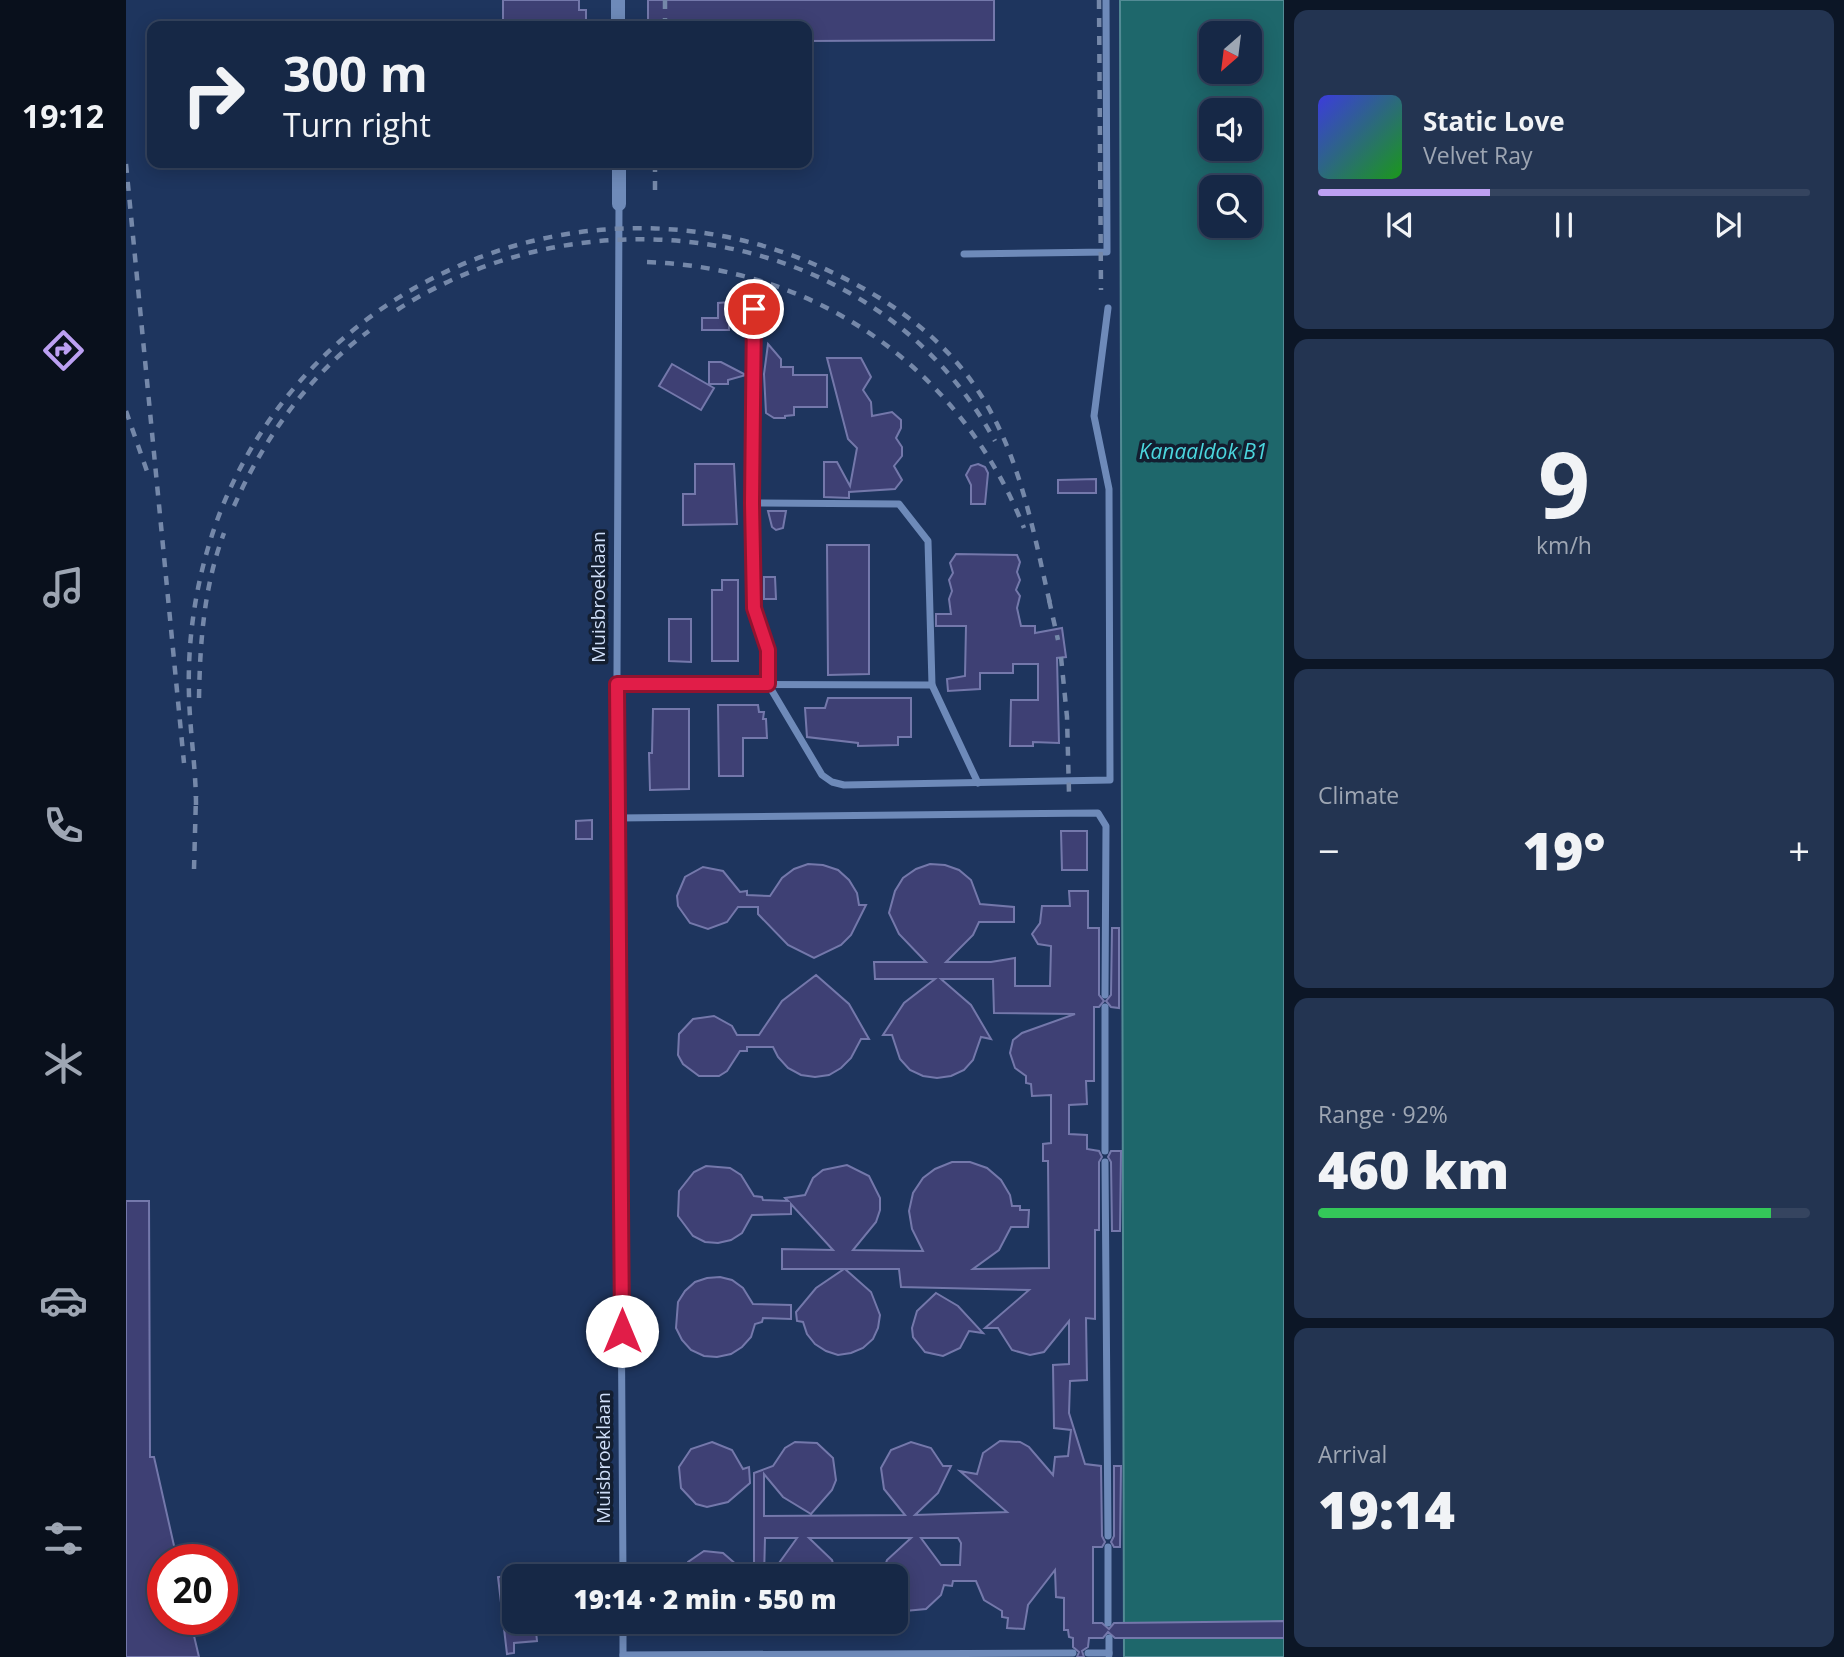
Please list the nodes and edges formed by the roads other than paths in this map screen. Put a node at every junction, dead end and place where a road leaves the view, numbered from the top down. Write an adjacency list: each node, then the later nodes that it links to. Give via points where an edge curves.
1 (618, 0): 3 (street)
2 (1106, 0): 6 (lane, via 1107,252)
3 (618, 21)
4 (619, 168): 5 (street, Muisbroeklaan)
5 (619, 204): 10 (lane, Muisbroeklaan)
6 (964, 254)
7 (1108, 308): 13 (lane, via 1094,416 1109,489 1110,780)
8 (754, 309): 9 (lane)
9 (752, 503): 11 (lane, via 754,608 768,650); 12 (lane, via 899,504 928,541)
10 (617, 684): 11 (lane); 14 (lane, Muisbroeklaan)
11 (768, 684): 12 (lane); 13 (lane, via 815,765 832,782)
12 (932, 685): 13 (lane)
13 (978, 783)
14 (618, 818): 15 (lane, via 1098,813 1106,826); 21 (lane, Muisbroeklaan)
15 (1105, 995)
16 (1105, 1007): 17 (lane)
17 (1105, 1151)
18 (1105, 1163): 19 (lane)
19 (1108, 1536)
20 (1108, 1547): 22 (lane)
21 (623, 1564)
22 (1108, 1623)
23 (623, 1634): 28 (lane)
24 (1109, 1638): 27 (lane)
25 (1073, 1653): 28 (lane)
26 (1088, 1653): 27 (lane)
27 (1109, 1655)
28 (623, 1656)

